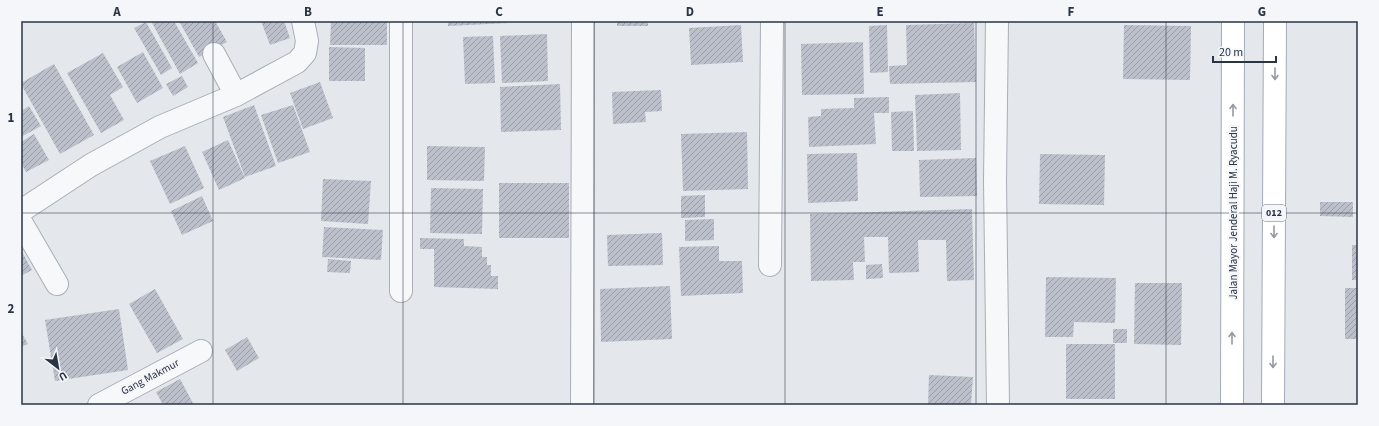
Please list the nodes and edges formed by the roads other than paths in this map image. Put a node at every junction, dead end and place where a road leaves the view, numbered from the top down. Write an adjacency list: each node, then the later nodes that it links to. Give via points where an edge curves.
1 (303, 21): 9 (street, via 307,41 305,53 297,62)
2 (401, 21): 14 (street)
3 (583, 21): 17 (street)
4 (772, 21): 12 (street)
5 (997, 21): 18 (street)
6 (1233, 21): 19 (main road, Jalan Mayor Jenderal Haji M. Ryacudu, one-way to 6)
7 (1275, 21): 20 (main road, 012, one-way to 20)
8 (214, 54): 9 (street)
9 (236, 95): 10 (street, via 160,128 91,164)
10 (21, 211)
11 (21, 222): 13 (street)
12 (770, 265)
13 (57, 284)
14 (401, 291)
15 (201, 351): 16 (street, Gang Makmur)
16 (104, 404)
17 (582, 405)
18 (998, 405)
19 (1232, 405)
20 (1273, 405)

